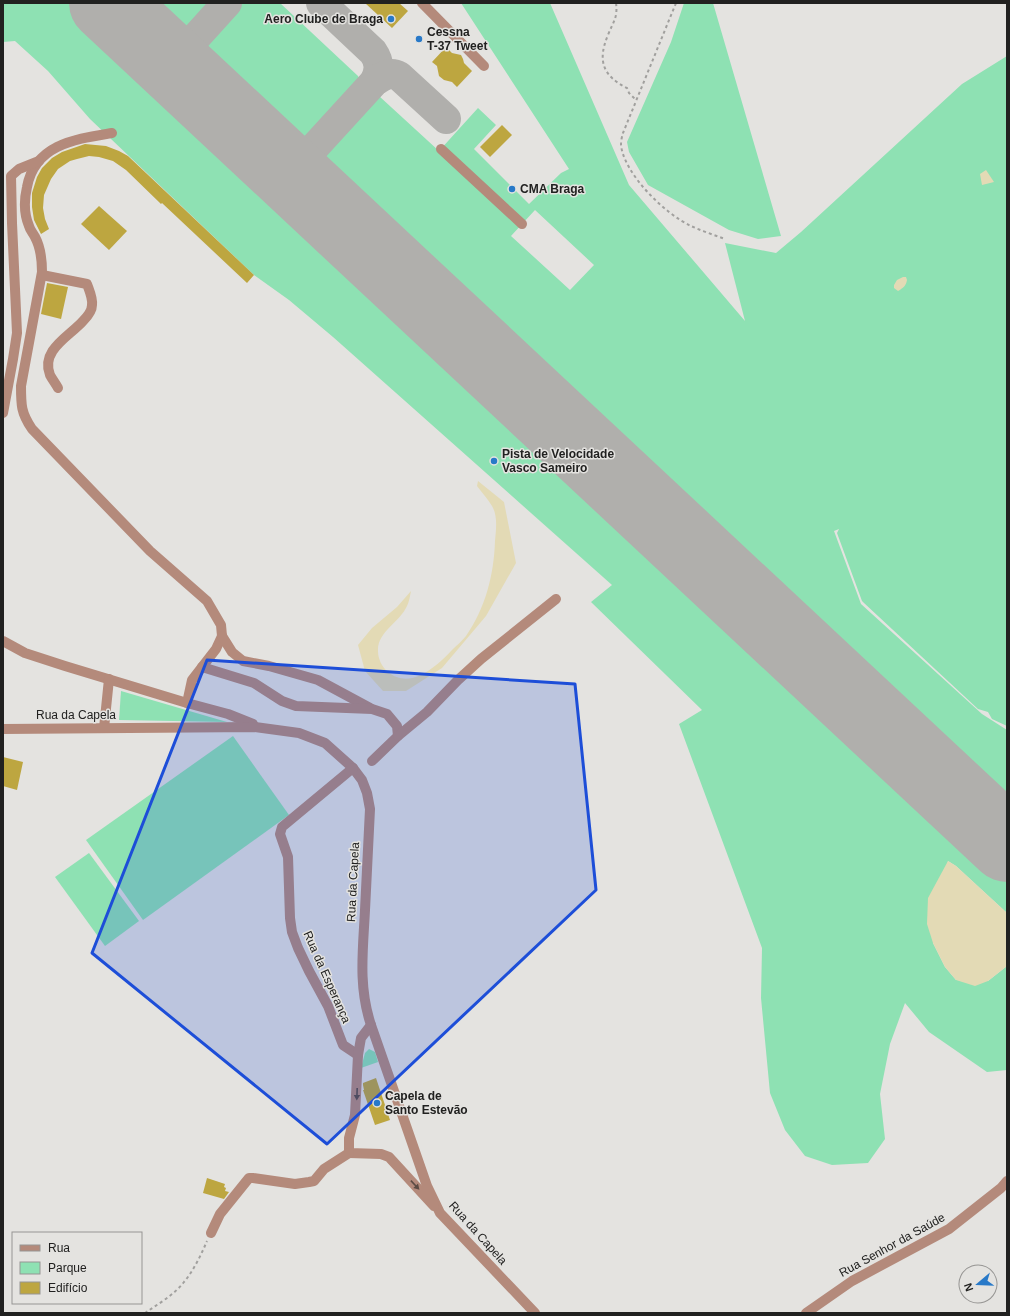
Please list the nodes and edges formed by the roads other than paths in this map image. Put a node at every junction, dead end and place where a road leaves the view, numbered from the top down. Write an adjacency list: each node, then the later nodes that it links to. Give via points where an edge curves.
1 (422, 3): 2 (street)
2 (484, 66)
3 (112, 133): 5 (street, via 60,145)
4 (441, 149): 6 (street)
5 (39, 160): 7 (street, via 32,169 28,181 25,205 29,227 35,236 42,258); 9 (street, via 19,169 11,176 17,333)
6 (522, 224)
7 (42, 275): 8 (street, via 87,284 91,294 92,305 88,316 57,343 51,352 50,374); 11 (street, via 21,386 24,417 32,429 150,551 207,601 221,625)
8 (58, 388)
9 (3, 413)
10 (556, 599): 20 (street, via 481,659 427,712)
11 (222, 636): 13 (street, via 216,649); 16 (street, via 232,652 243,661 318,680)
12 (3, 641): 14 (street, via 25,653)
13 (202, 667): 15 (street, via 192,680); 16 (street, via 254,683 282,701 296,706)
14 (109, 679): 15 (street); 18 (street)
15 (188, 703): 17 (street, via 228,714)
16 (372, 709): 20 (street, via 386,714 397,726)
17 (259, 727): 18 (street, Rua da Capela); 22 (street, Rua da Capela, via 299,733 325,743)
18 (104, 728): 19 (street, Rua da Capela)
19 (3, 729)
20 (398, 736): 21 (street)
21 (372, 761)
22 (353, 768): 23 (street, Rua da Capela, via 362,780 370,809 362,957 365,1007); 24 (street, Rua da Esperança, via 282,827 280,834 288,857 292,932 331,1013 343,1045)
23 (371, 1025): 24 (street, via 361,1038); 27 (street, Rua da Capela, via 427,1186)
24 (358, 1055): 25 (street, one-way to 25, via 355,1115 349,1138)
25 (349, 1153): 27 (street, one-way to 27, via 381,1154 389,1157); 28 (street, via 324,1168 314,1181 295,1184 249,1178 220,1214)
26 (1007, 1181): 30 (street, Rua Senhor da Saúde, via 949,1229 852,1281)
27 (440, 1213): 29 (street, Rua da Capela)
28 (211, 1233)
29 (535, 1313)
30 (806, 1313)

